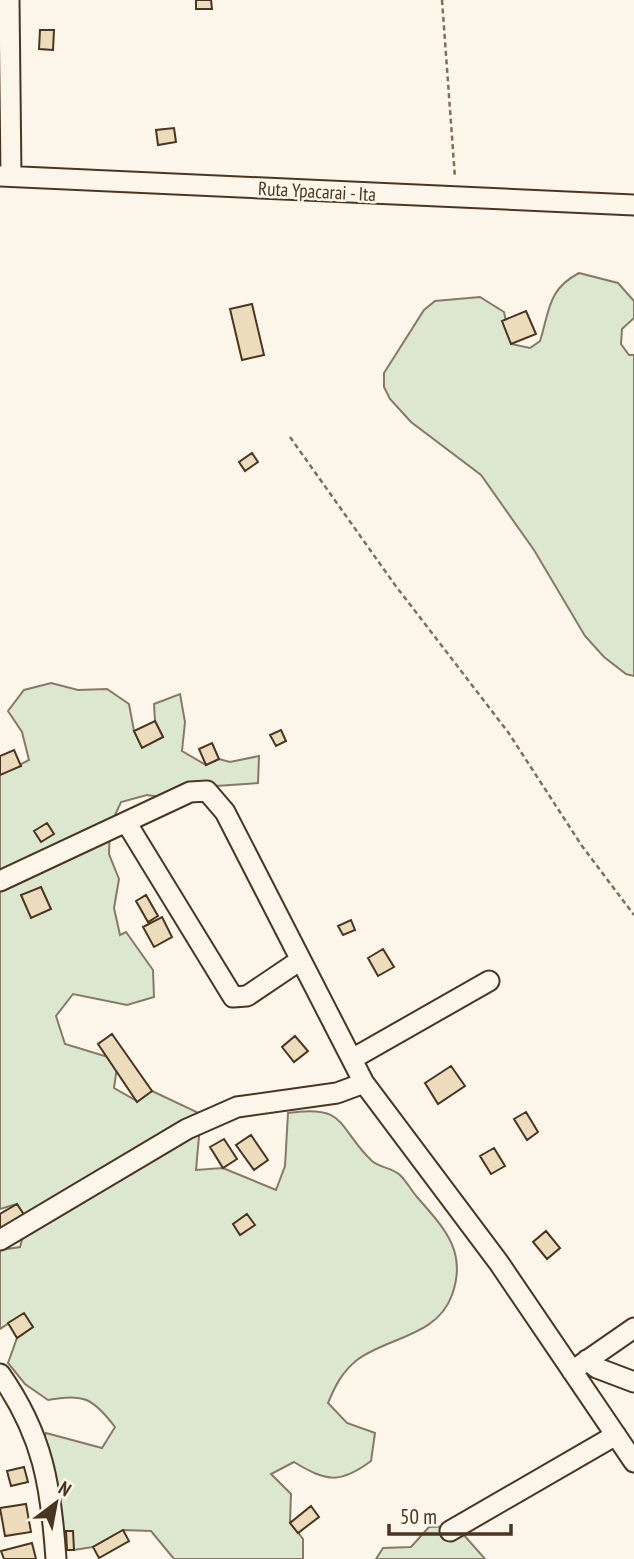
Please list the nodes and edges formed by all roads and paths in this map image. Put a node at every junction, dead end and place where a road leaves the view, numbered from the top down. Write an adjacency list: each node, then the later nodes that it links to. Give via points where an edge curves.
1 (9, 0): 3 (street)
2 (442, 0): 4 (path)
3 (5, 176): 4 (street, Ruta Ypacarai - Ita)
4 (456, 197): 5 (street, Ruta Ypacarai - Ita)
5 (634, 205)
6 (290, 437): 9 (path, via 395,585 508,732 582,846)
7 (126, 822): 8 (street); 10 (street, via 190,792 208,791 225,812); 10 (street, via 233,998 247,996)
8 (0, 881)
9 (634, 915)
10 (299, 961): 12 (street)
11 (488, 981): 12 (street)
12 (352, 1059): 13 (street)
13 (364, 1083): 14 (street, via 337,1093 237,1108 212,1118); 16 (street)
14 (0, 1240)
15 (634, 1328): 16 (street)
16 (579, 1366): 18 (street); 19 (street)
17 (0, 1374): 22 (street, via 46,1465)
18 (634, 1382)
19 (616, 1435): 20 (street); 21 (street)
20 (634, 1462)
21 (450, 1531)
22 (56, 1559)

